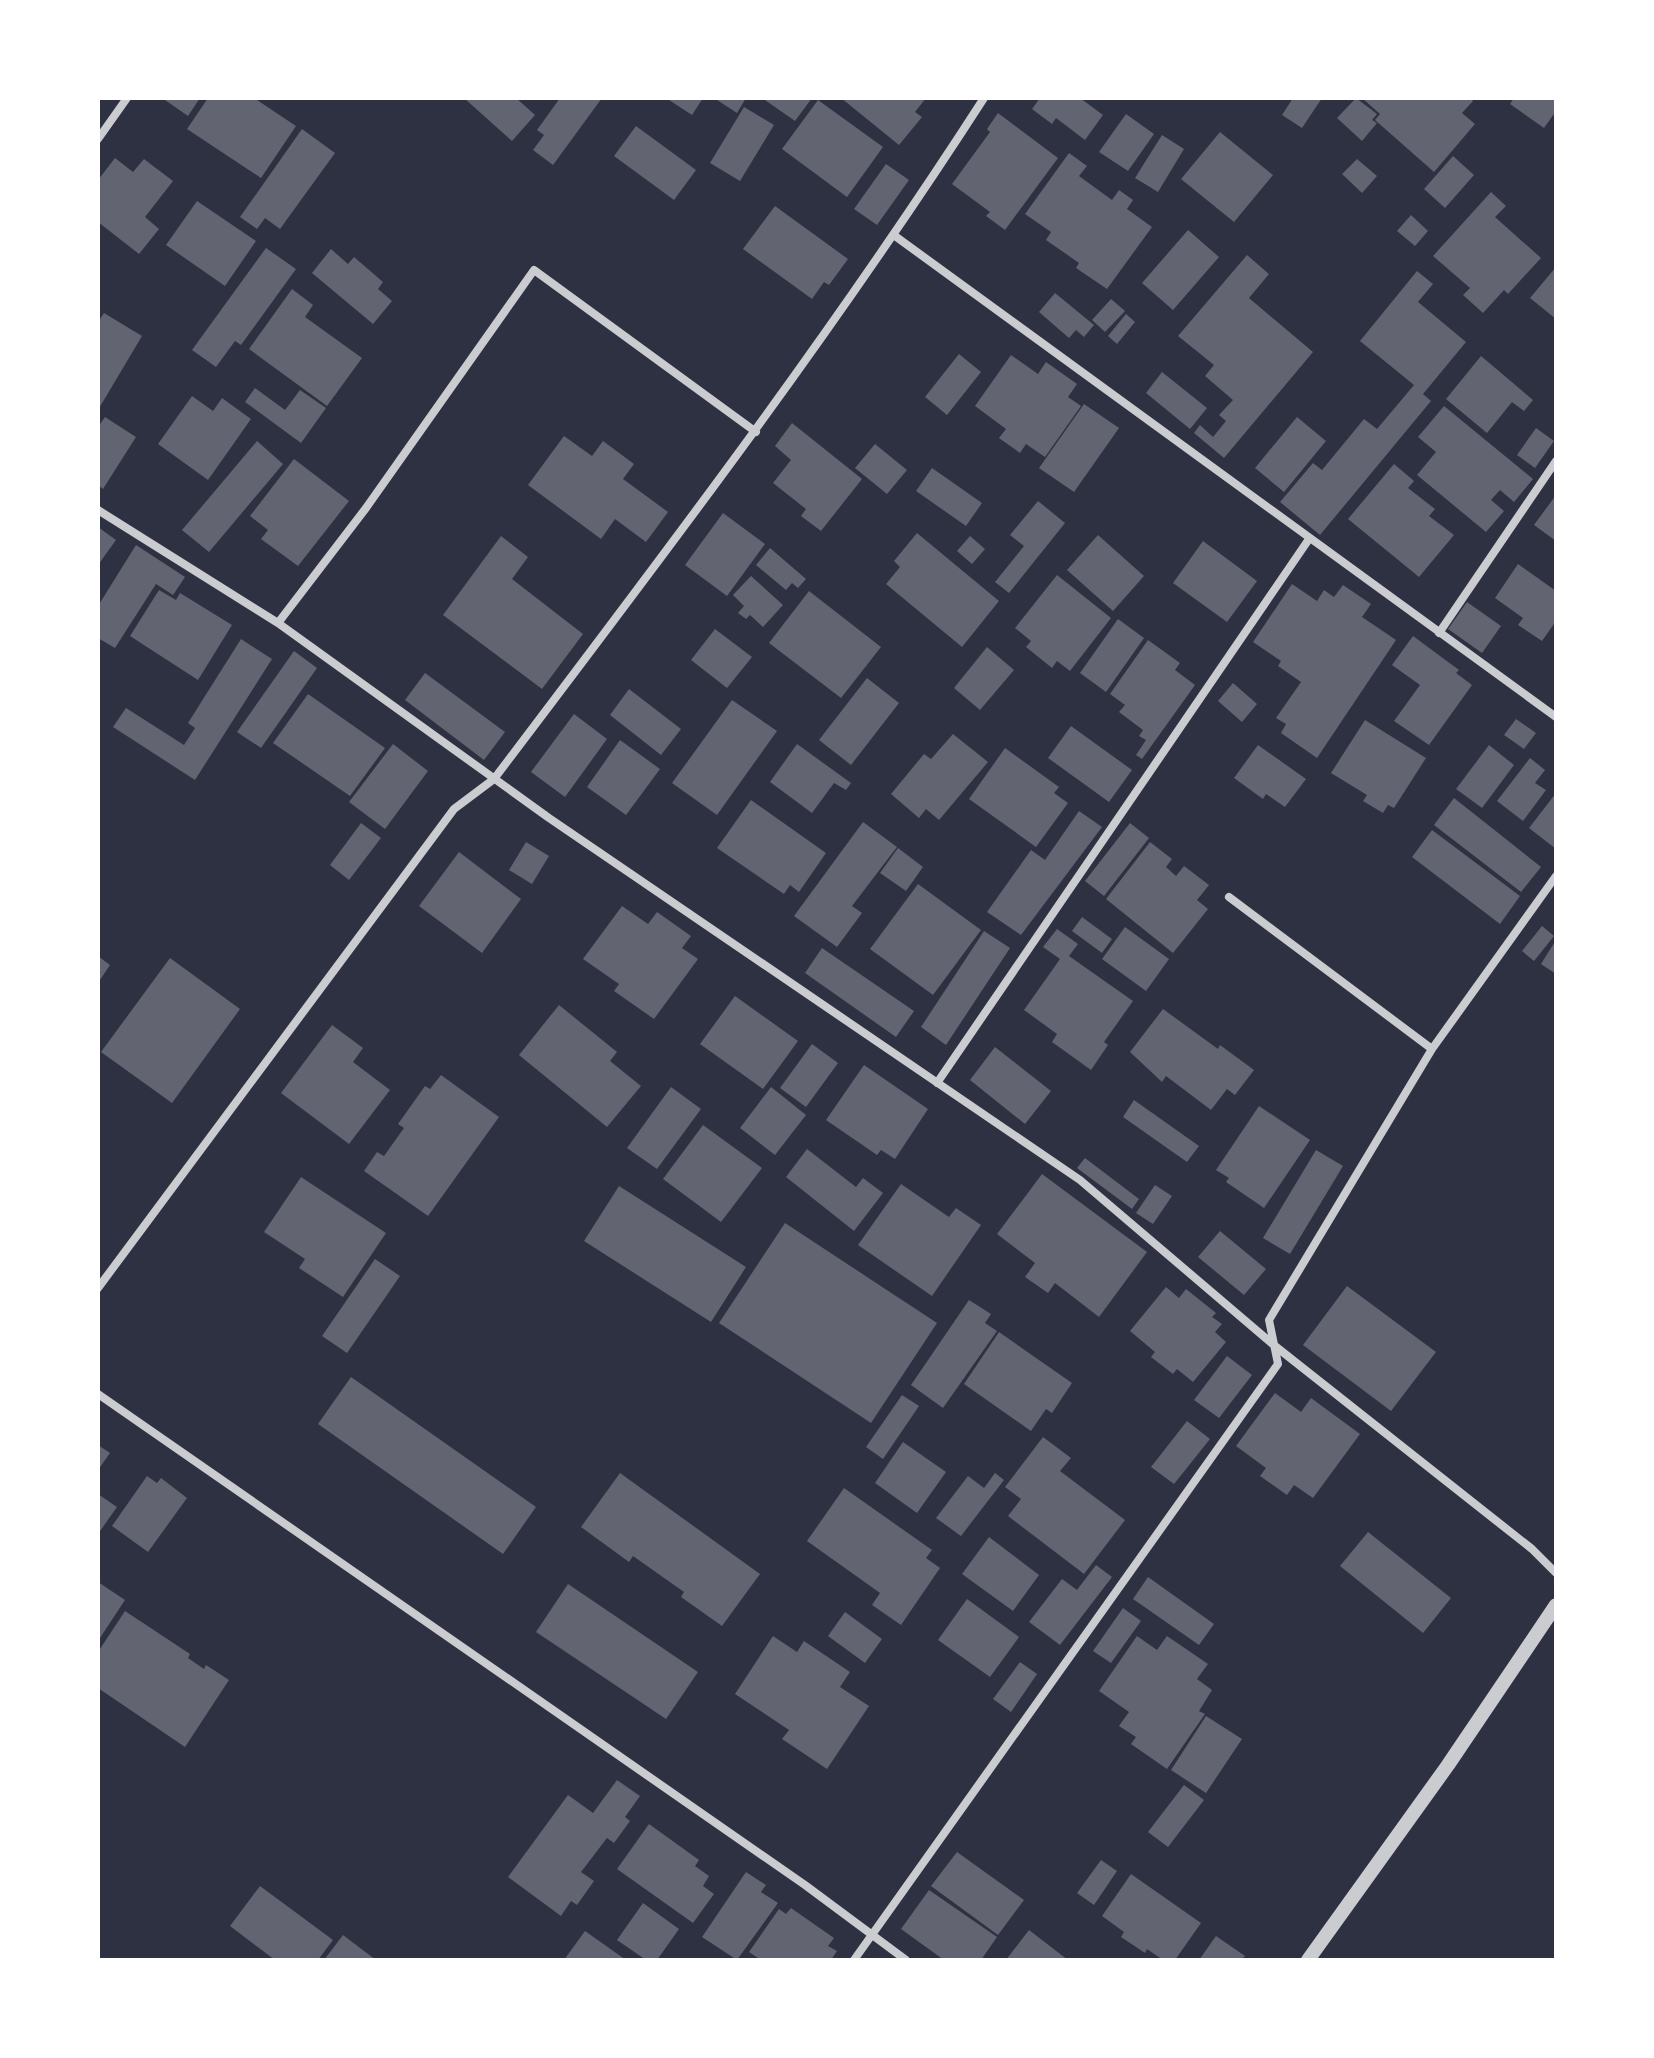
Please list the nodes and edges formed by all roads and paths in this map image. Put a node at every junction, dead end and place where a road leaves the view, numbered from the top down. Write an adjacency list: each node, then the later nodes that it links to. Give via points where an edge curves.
1 (127, 98): 3 (street)
2 (984, 98): 4 (street)
3 (98, 139)
4 (895, 236): 5 (street); 8 (street)
5 (756, 432): 9 (street, via 534,270); 12 (street)
6 (1556, 461): 10 (street)
7 (98, 510): 9 (street)
8 (1309, 539): 10 (street); 16 (street)
9 (278, 623): 12 (street)
10 (1439, 633): 11 (street)
11 (1556, 717)
12 (494, 779): 16 (street); 18 (street, via 454,809)
13 (1556, 876): 15 (street)
14 (1229, 897): 15 (street)
15 (1432, 1049): 20 (street, via 1269,1320)
16 (937, 1083): 20 (street, via 1080,1180)
17 (98, 1267): 18 (street)
18 (107, 1274): 19 (street)
19 (98, 1288)
20 (1275, 1346): 22 (street); 24 (street, via 1278,1364)
21 (98, 1394): 24 (street)
22 (1556, 1573)
23 (1556, 1605): 27 (street)
24 (873, 1933): 25 (street); 26 (street)
25 (854, 1960)
26 (906, 1960)
27 (1308, 1960)

